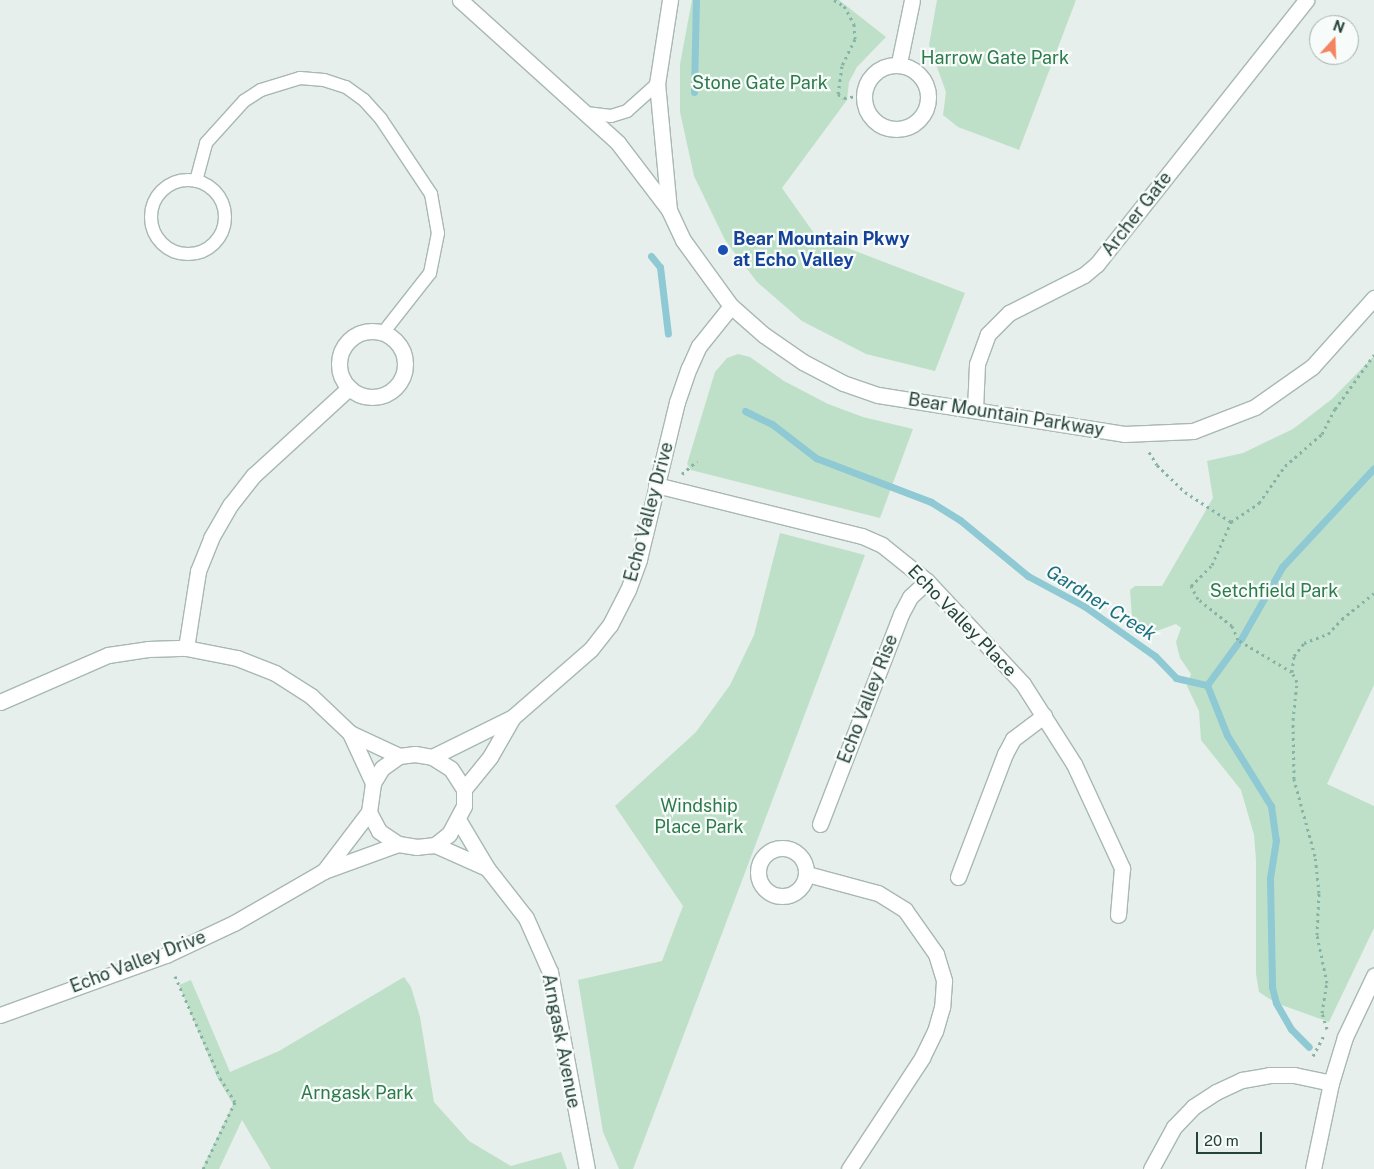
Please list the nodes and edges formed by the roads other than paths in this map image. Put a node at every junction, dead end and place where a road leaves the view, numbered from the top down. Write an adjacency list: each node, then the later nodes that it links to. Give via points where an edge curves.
1 (460, 0): 7 (street, Bear Mountain Parkway)
2 (670, 0): 6 (street, Bear Mountain Parkway)
3 (912, 0): 5 (street)
4 (1306, 0): 14 (street, Archer Gate, via 1097,264 1084,275 1009,313 988,334 977,364)
5 (900, 63): 5 (street, via 914,70 923,80 928,92 927,106 921,117 904,127 885,127 866,108 868,82 877,72)
6 (657, 84): 7 (lane, via 627,111 611,116); 9 (street, Bear Mountain Parkway)
7 (586, 113): 9 (street, Bear Mountain Parkway, via 618,143)
8 (196, 181): 8 (lane, via 166,186 156,198 151,213 152,228 160,242 172,251 187,255 202,252 215,243 223,230 225,214 221,199 211,188); 12 (lane, via 206,143 244,101 261,90 300,78 324,80 346,88 364,100 381,119 426,187 438,233 430,273)
9 (669, 210): 11 (street, Bear Mountain Parkway, via 683,240)
10 (1374, 298): 14 (street, Bear Mountain Parkway, via 1312,367 1255,407 1193,431 1137,434)
11 (732, 306): 14 (street, Bear Mountain Parkway, via 771,340 843,383 878,395); 15 (street, Echo Valley Drive, via 710,330 689,368)
12 (383, 333): 13 (street, via 370,331 358,334 341,352 341,376); 13 (street, via 402,350 406,363 396,388 372,398)
13 (349, 388): 17 (street, via 254,475 231,504 211,538 198,571)
14 (975, 410)
15 (656, 486): 16 (street, Echo Valley Place, via 862,536 882,545); 20 (street, Echo Valley Drive, via 639,559 610,625 591,649)
16 (927, 581): 19 (street, Echo Valley Place, via 1023,684); 28 (street, Echo Valley Rise, via 910,597 901,614)
17 (186, 648): 18 (street, via 108,655); 21 (street, via 237,658 275,673 311,696)
18 (0, 702)
19 (1044, 716): 34 (street, via 1014,739 1005,754); 35 (street, Echo Valley Place, via 1074,764 1122,868)
20 (513, 717): 23 (street, Echo Valley Drive); 25 (street, Echo Valley Drive, via 490,757)
21 (350, 733): 22 (street); 24 (street)
22 (399, 756): 23 (street); 24 (street, via 382,768)
23 (432, 757): 25 (street, via 451,769)
24 (373, 783): 26 (street)
25 (464, 789): 27 (street, via 464,806)
26 (369, 812): 29 (street, via 379,830); 32 (street, Echo Valley Drive)
27 (459, 821): 30 (street); 31 (street, Arngask Avenue)
28 (820, 824)
29 (398, 844): 30 (street); 32 (street, Echo Valley Drive)
30 (435, 845): 31 (street, Arngask Avenue)
31 (487, 868): 39 (street, Arngask Avenue, via 526,918 550,972)
32 (324, 871): 37 (street, Echo Valley Drive, via 234,923 166,955)
33 (807, 874): 40 (street, via 878,893 905,910 936,954 944,981 942,1007 922,1058)
34 (958, 877)
35 (1118, 915)
36 (1374, 976): 38 (street, via 1345,1037)
37 (0, 1015)
38 (1332, 1083): 41 (street, via 1294,1075 1269,1075 1242,1080 1216,1092 1193,1107 1174,1127); 42 (street)
39 (587, 1169)
40 (849, 1169)
41 (1151, 1169)
42 (1314, 1169)

